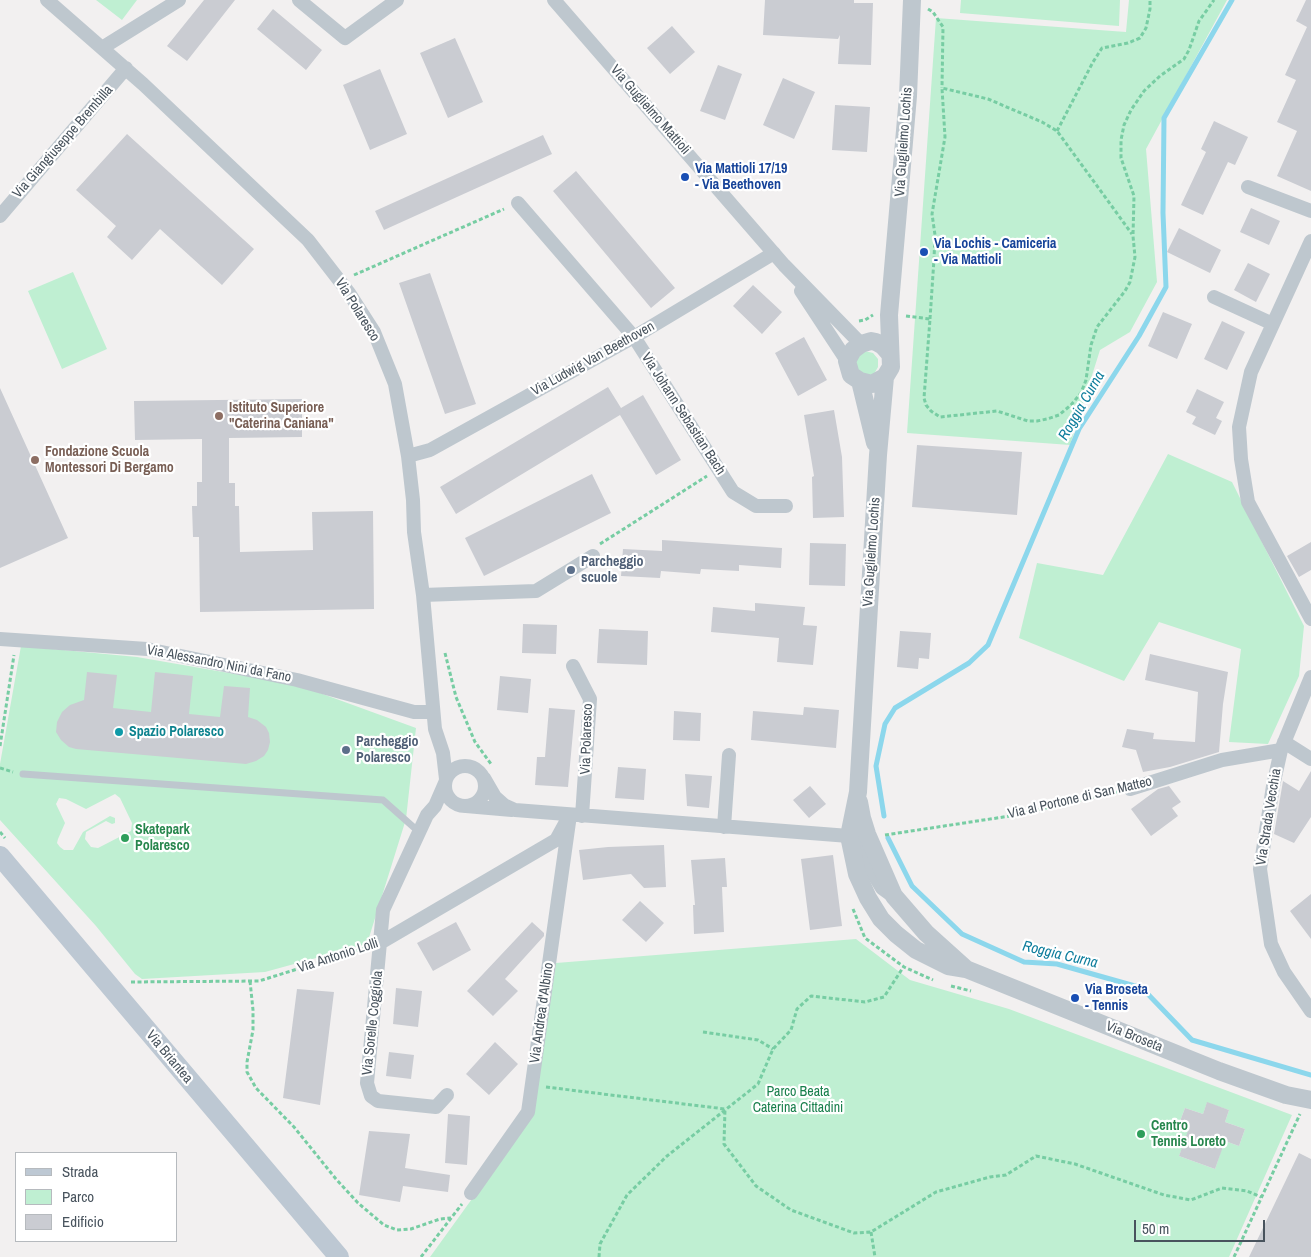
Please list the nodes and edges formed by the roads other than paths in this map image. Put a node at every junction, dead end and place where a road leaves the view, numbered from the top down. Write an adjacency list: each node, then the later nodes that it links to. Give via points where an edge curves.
1 (47, 0): 7 (street, Via Polaresco)
2 (179, 0): 7 (street)
3 (299, 0): 4 (street, via 345,38)
4 (397, 0)
5 (554, 0): 14 (street, Via Guglielmo Mattioli)
6 (916, 2): 17 (street, Via Guglielmo Lochis)
7 (102, 48): 8 (street, Via Polaresco)
8 (126, 68): 12 (street, Via Giangiuseppe Brembilla); 26 (street, Via Polaresco, via 308,240 340,281 374,332 395,384)
9 (1248, 187): 11 (street)
10 (518, 203): 19 (street, Via Johann Sebastian Bach)
11 (1311, 211)
12 (0, 216)
13 (1311, 241): 18 (street)
14 (774, 253): 15 (street, Via Guglielmo Mattioli); 19 (street, Via Ludwig Van Beethoven)
15 (784, 265): 20 (street, Via Guglielmo Mattioli); 22 (street, Via Guglielmo Mattioli)
16 (1214, 298): 18 (street)
17 (890, 314): 20 (street); 21 (street, Via Guglielmo Lochis)
18 (1273, 324): 30 (street, via 1251,372 1239,426 1241,458 1248,502)
19 (634, 337): 26 (street, Via Ludwig Van Beethoven, via 430,450); 27 (street, Via Johann Sebastian Bach, via 733,492 756,506)
20 (866, 342): 21 (street, Via Guglielmo Mattioli, via 884,346); 22 (street, via 853,350)
21 (890, 354): 23 (street, Via Guglielmo Lochis, via 891,366)
22 (847, 361): 24 (street, Via Guglielmo Mattioli, via 851,375)
23 (885, 377): 24 (street, via 872,384); 25 (street, Via Guglielmo Lochis)
24 (860, 380): 25 (street, Via Guglielmo Mattioli)
25 (878, 455): 44 (street, Via Guglielmo Lochis)
26 (408, 456): 29 (street, Via Polaresco)
27 (786, 506)
28 (593, 556): 29 (street, via 536,591)
29 (423, 595): 34 (street, Via Polaresco)
30 (1311, 619)
31 (0, 639): 34 (street, Via Alessandro Nini da Fano, via 147,649 297,680 414,712)
32 (573, 666): 48 (street, Via Polaresco, via 590,699)
33 (1311, 677): 36 (street, Via Strada Vecchia)
34 (434, 712): 35 (street, Via Polaresco)
35 (437, 737): 39 (street, via 452,756); 42 (street, Via Polaresco, via 443,753)
36 (1283, 746): 38 (street); 43 (street, Via al Portone di San Matteo, via 1222,760); 57 (street, Via Strada Vecchia, via 1260,869 1271,944 1284,972)
37 (729, 755): 49 (street)
38 (1311, 759)
39 (474, 767): 41 (street); 42 (street, via 455,768)
40 (23, 774): 50 (lane, via 383,800)
41 (484, 778): 45 (street, via 486,789 483,795 476,803); 46 (street, via 495,797)
42 (446, 781): 45 (street, Via Polaresco, via 449,798); 47 (street, Via Sorelle Coggiola, via 435,806)
43 (1130, 789)
44 (858, 792): 51 (street, Via Guglielmo Lochis, via 862,818); 52 (street, Via Guglielmo Lochis)
45 (462, 806): 46 (street); 47 (street, via 445,806)
46 (515, 810): 48 (street)
47 (427, 815): 50 (street, Via Sorelle Coggiola)
48 (576, 815): 49 (street); 55 (street, Via Antonio Lolli, via 556,840); 60 (street, Via Andrea d'Albino, via 528,1112)
49 (724, 827): 52 (street)
50 (419, 832): 55 (street, Via Sorelle Coggiola, via 383,910)
51 (872, 835): 54 (street, Via Broseta)
52 (849, 836): 54 (street, Via Broseta, via 859,840 865,860 882,888); 56 (street, Via Broseta, via 857,874 881,919 916,950 948,966)
53 (0, 856): 61 (main road, Via Briantea)
54 (894, 896): 56 (street, Via Broseta, via 926,933)
55 (380, 944): 58 (street, Via Sorelle Coggiola, via 368,1090 378,1101 436,1107)
56 (966, 969): 59 (street, Via Broseta, via 1219,1072)
57 (1311, 1011)
58 (447, 1095)
59 (1308, 1100)
60 (471, 1194)
61 (339, 1257)

